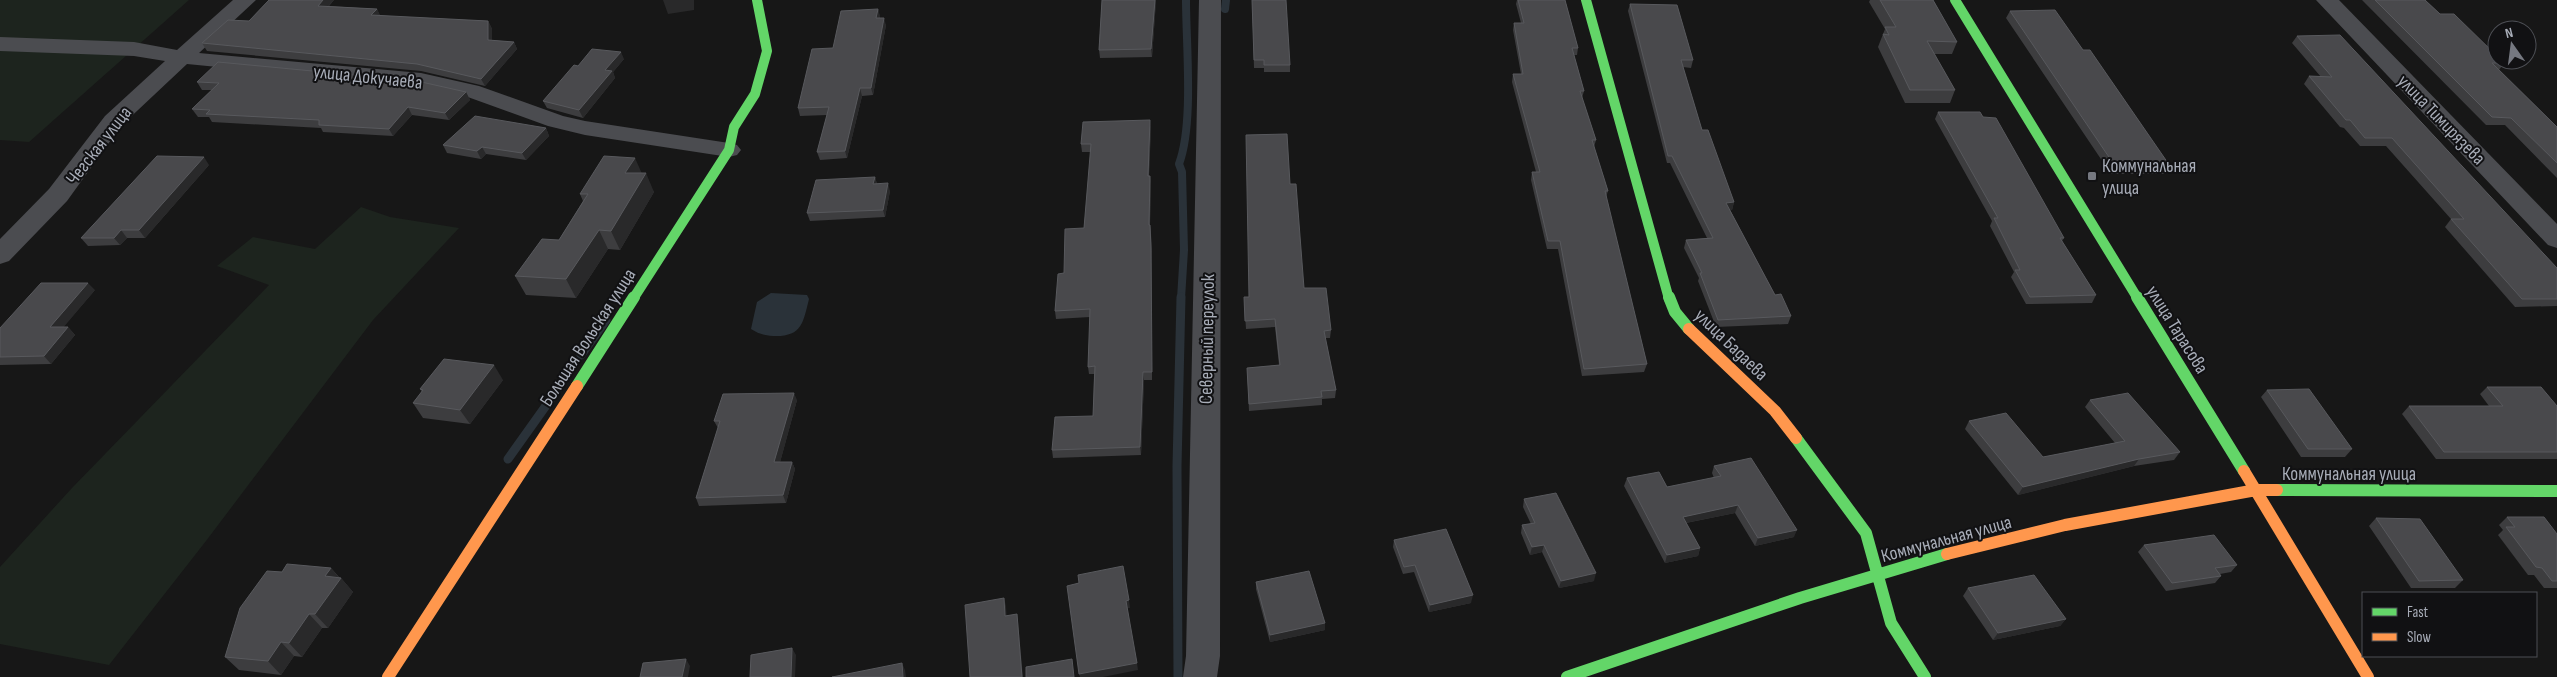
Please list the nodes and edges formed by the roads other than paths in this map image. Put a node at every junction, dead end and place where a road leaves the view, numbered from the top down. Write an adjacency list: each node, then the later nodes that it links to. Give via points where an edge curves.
1 (245, 0): 8 (street, Чегская улица)
2 (757, 0): 9 (street, Большая Вольская улица, via 767,51 755,94 734,127)
3 (1210, 0): 16 (street, Северный переулок, via 1203,656)
4 (1586, 0): 14 (street, улица Бадаева, via 1675,312 1776,411 1866,533)
5 (1955, 0): 12 (street, улица Тарасова)
6 (2327, 0): 10 (street, улица Тимирязева)
7 (0, 44): 8 (street, улица Докучаева, via 134,49)
8 (181, 57): 9 (street, улица Докучаева, via 448,84 585,128); 11 (street, Чегская улица, via 113,121 73,178)
9 (729, 150): 15 (street, Большая Вольская улица)
10 (2557, 239)
11 (0, 255)
12 (2256, 490): 13 (street, Коммунальная улица); 14 (street, Коммунальная улица, via 2065,525); 19 (street, улица Тарасова)
13 (2557, 492)
14 (1880, 574): 17 (street, Коммунальная улица); 18 (street, улица Бадаева, via 1887,613 1896,635)
15 (388, 677)
16 (1200, 677)
17 (1567, 677)
18 (1925, 677)
19 (2368, 677)

